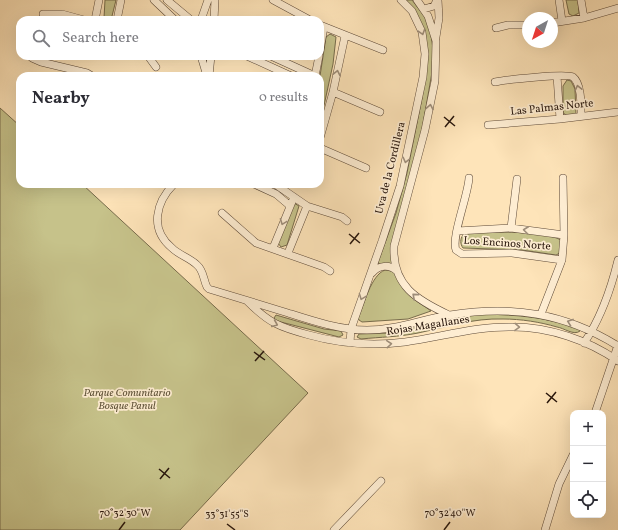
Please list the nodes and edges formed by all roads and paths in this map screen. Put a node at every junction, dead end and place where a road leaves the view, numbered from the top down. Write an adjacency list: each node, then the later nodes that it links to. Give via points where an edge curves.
1 (99, 0): 17 (street)
2 (121, 0): 18 (street)
3 (154, 0): 19 (street)
4 (168, 0): 20 (street)
5 (208, 0): 21 (street)
6 (215, 0): 22 (street)
7 (273, 0): 23 (street)
8 (401, 0): 78 (street, Uva de la Cordillera, one-way to 78, via 416,18 422,32 425,47 424,69 411,143 400,186)
9 (417, 0): 14 (street, Uva de la Cordillera)
10 (438, 0): 14 (street, Uva de la Cordillera, via 431,7); 31 (street, Uva de la Cordillera)
11 (559, 0): 25 (street)
12 (582, 0): 24 (street)
13 (618, 8): 24 (street)
14 (424, 9): 31 (street, Uva de la Cordillera)
15 (43, 14): 16 (street)
16 (69, 16)
17 (96, 16)
18 (118, 16)
19 (172, 16)
20 (186, 16)
21 (202, 16)
22 (214, 16)
23 (303, 16)
24 (584, 18): 25 (street)
25 (562, 21): 26 (street)
26 (558, 22)
27 (522, 25): 29 (street)
28 (324, 27): 30 (street)
29 (496, 28)
30 (346, 36): 32 (street); 49 (street, one-way to 30)
31 (436, 41): 77 (street, Uva de la Cordillera, one-way to 31, via 394,246 425,130 435,81)
32 (383, 50)
33 (36, 60): 41 (street)
34 (151, 60): 40 (street)
35 (202, 60): 42 (street)
36 (210, 60): 43 (street)
37 (257, 60): 44 (street)
38 (280, 60): 45 (street)
39 (318, 60): 46 (street)
40 (156, 67)
41 (83, 72)
42 (207, 72)
43 (209, 72)
44 (283, 72)
45 (306, 72)
46 (316, 72)
47 (557, 76): 48 (street, via 505,79); 52 (street, one-way to 47, via 578,83 568,75); 53 (street)
48 (495, 82)
49 (333, 92): 50 (street); 54 (street)
50 (380, 112)
51 (618, 112): 52 (street, Las Palmas Norte)
52 (581, 116): 53 (street, Las Palmas Norte)
53 (560, 120): 55 (street, Las Palmas Norte)
54 (324, 124)
55 (488, 125)
56 (324, 150): 57 (street)
57 (366, 168)
58 (469, 178): 70 (street)
59 (563, 178): 71 (street)
60 (517, 179): 69 (street)
61 (169, 188): 79 (street, Rojas Magallanes, via 162,199 157,221 160,232 170,247 198,265 210,289)
62 (263, 188): 65 (street, via 276,194)
63 (281, 188): 64 (street)
64 (294, 196): 65 (street); 66 (street)
65 (289, 205): 72 (street, one-way to 72)
66 (307, 206): 68 (street); 73 (street)
67 (222, 213): 72 (street, via 250,239)
68 (347, 221)
69 (510, 228): 70 (street); 71 (street, one-way to 69)
70 (458, 231): 74 (street, Los Encinos Norte, via 454,241 456,250 462,254 512,253)
71 (564, 235): 74 (street)
72 (273, 248): 73 (street)
73 (288, 253): 76 (street)
74 (562, 260): 80 (street)
75 (618, 260): 83 (street, via 605,302)
76 (330, 271)
77 (398, 272): 78 (street, via 386,266); 81 (street, Uva de la Cordillera, one-way to 77, via 425,304 414,295)
78 (371, 274): 82 (street, Uva de la Cordillera, one-way to 82)
79 (245, 300): 82 (street, Rojas Magallanes, via 331,326); 84 (street, Rojas Magallanes, one-way to 84, via 265,319 278,325 320,338)
80 (541, 314): 81 (street, Rojas Magallanes, via 489,311); 83 (street, Rojas Magallanes, one-way to 80, via 566,320)
81 (449, 315): 82 (street, Rojas Magallanes, via 398,328)
82 (351, 328): 84 (street, Uva de la Cordillera)
83 (592, 331): 85 (street); 86 (street, Rojas Magallanes)
84 (350, 343): 85 (street, Rojas Magallanes, one-way to 85, via 405,342 512,326 547,330)
85 (584, 343): 87 (street, Rojas Magallanes)
86 (618, 346): 87 (street)
87 (615, 359): 88 (street)
88 (596, 410)
89 (570, 461): 92 (street, via 559,484)
90 (381, 481): 91 (street)
91 (334, 530)
92 (545, 530)

